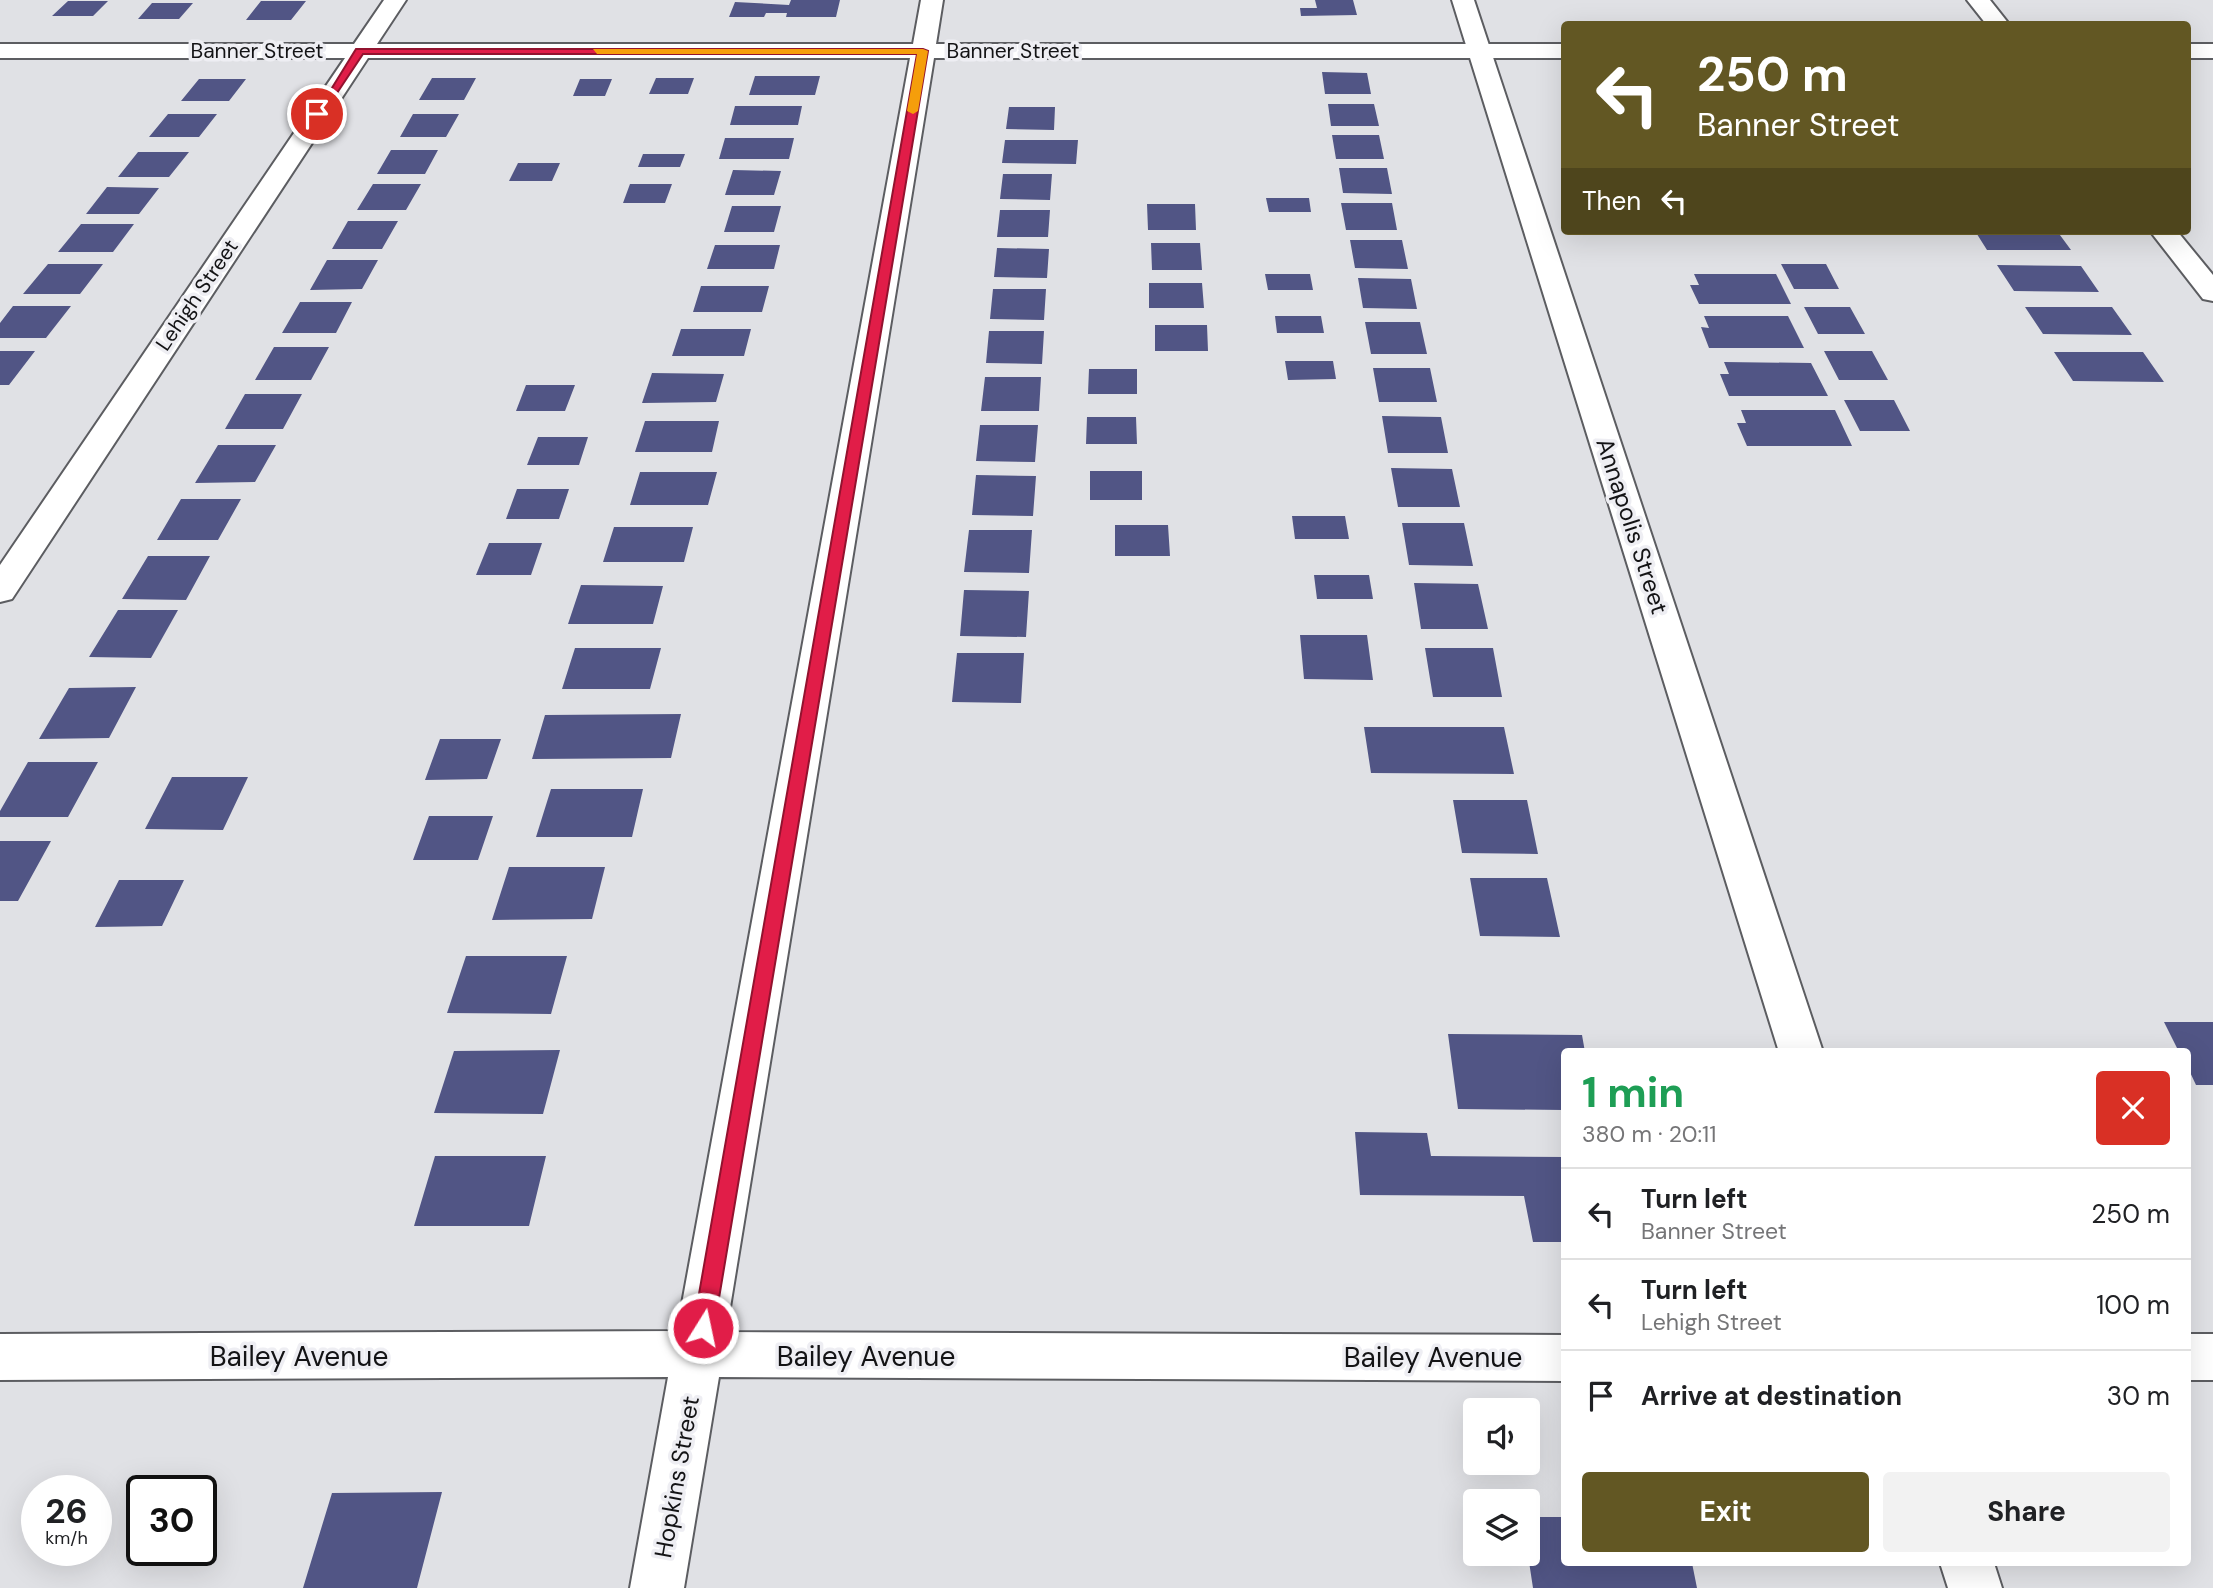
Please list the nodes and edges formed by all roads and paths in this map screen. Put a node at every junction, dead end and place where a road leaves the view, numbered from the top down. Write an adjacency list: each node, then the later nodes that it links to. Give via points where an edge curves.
1 (395, 0): 7 (street, Lehigh Street)
2 (932, 0): 8 (street, Hopkins Street)
3 (1462, 0): 9 (street, Annapolis Street)
4 (1978, 0): 5 (street)
5 (1996, 21)
6 (0, 51): 7 (street, Banner Street)
7 (360, 51): 8 (street, Banner Street); 15 (street, Lehigh Street)
8 (923, 51): 9 (street, Banner Street); 17 (street, Hopkins Street)
9 (1479, 51): 10 (street, Banner Street); 16 (street, Annapolis Street)
10 (1561, 51)
11 (2191, 51): 12 (street)
12 (2213, 51)
13 (2166, 235): 14 (street)
14 (2213, 293)
15 (0, 591)
16 (1800, 1048)
17 (699, 1355): 18 (street, Bailey Avenue); 21 (street, Bailey Avenue); 23 (street, Hopkins Street)
18 (0, 1357)
19 (2191, 1357): 20 (street)
20 (2213, 1357)
21 (1561, 1358)
22 (1968, 1566): 24 (street)
23 (657, 1588)
24 (1975, 1588)

